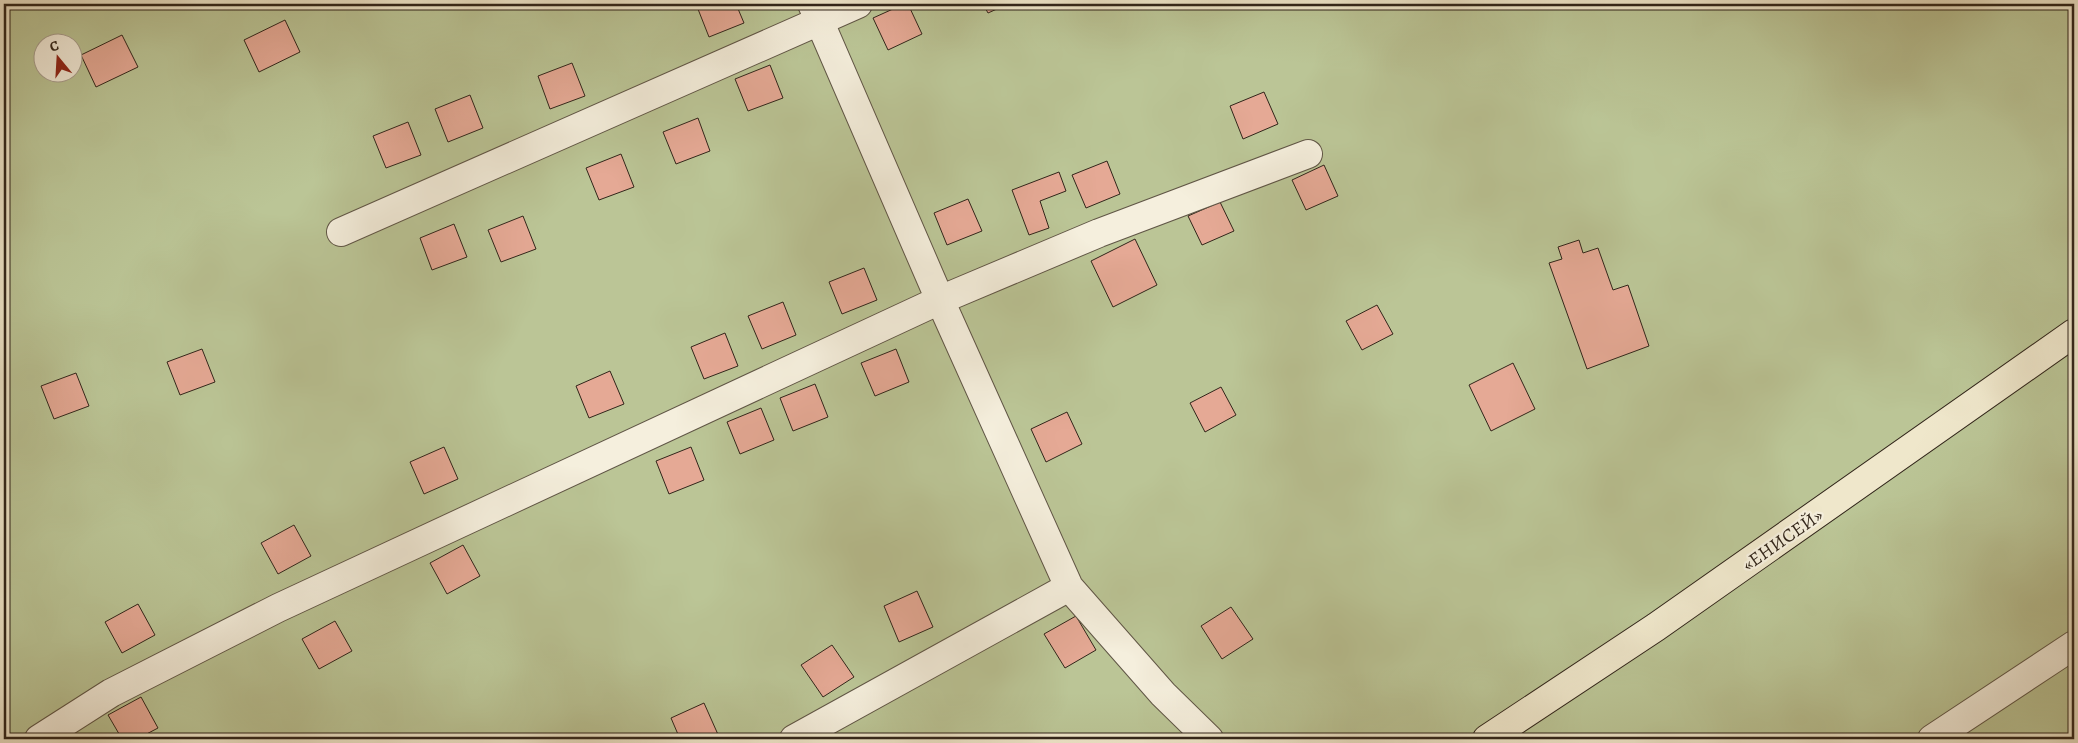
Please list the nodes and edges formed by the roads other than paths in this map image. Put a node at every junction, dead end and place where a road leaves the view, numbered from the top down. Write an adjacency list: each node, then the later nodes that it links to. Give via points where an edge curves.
1 (858, 4): 2 (street)
2 (816, 12): 4 (street); 5 (street)
3 (1308, 154): 5 (street, via 1099,233)
4 (341, 232)
5 (940, 300): 7 (street); 9 (street, via 278,608 110,693)
6 (2074, 334): 12 (highway, «ЕНИСЕЙ», via 1656,628)
7 (1069, 587): 10 (street); 11 (street, via 1163,694)
8 (2074, 645): 13 (street)
9 (39, 739)
10 (794, 739)
11 (1209, 739)
12 (1487, 739)
13 (1932, 739)

